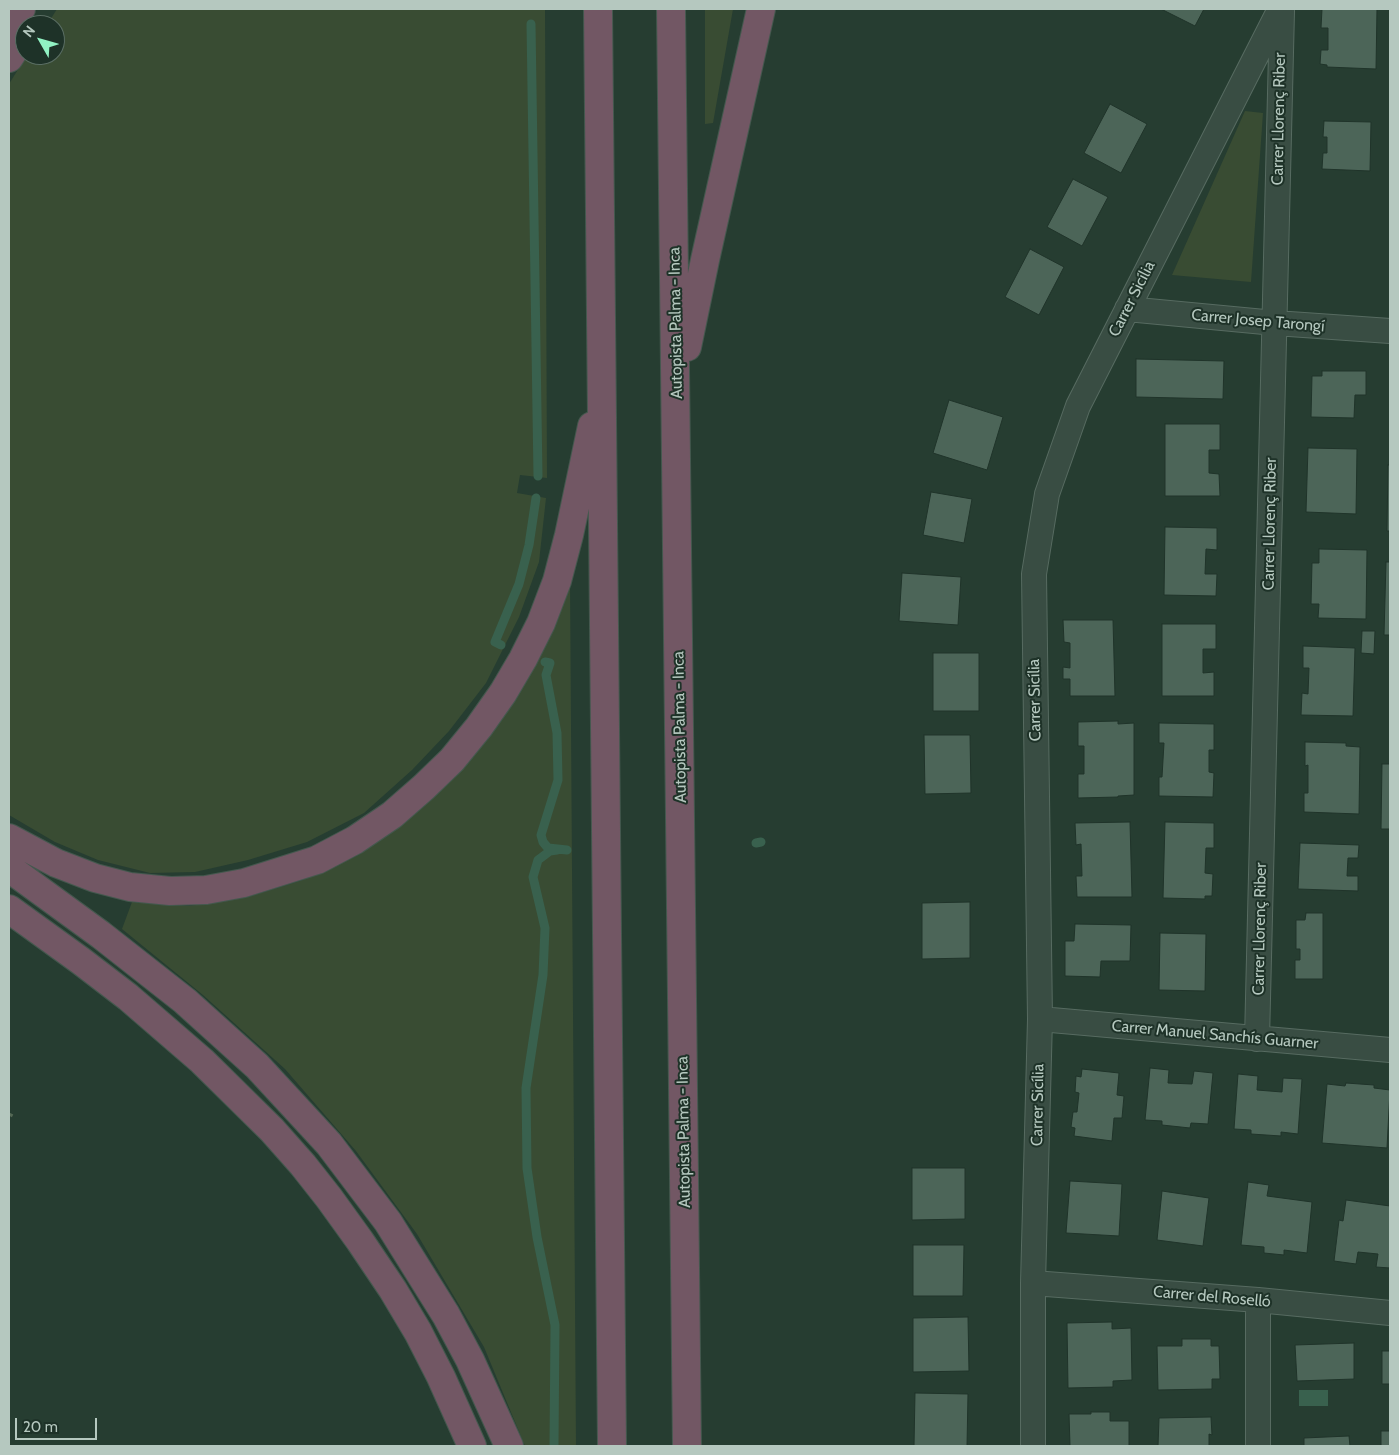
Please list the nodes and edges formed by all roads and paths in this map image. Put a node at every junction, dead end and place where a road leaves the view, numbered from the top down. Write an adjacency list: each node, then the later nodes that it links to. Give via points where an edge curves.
1 (20, 9): 6 (highway)
2 (598, 9): 10 (highway)
3 (672, 9): 11 (highway, Autopista Palma - Inca)
4 (1281, 9): 7 (street, Carrer Sicília); 8 (street, Carrer Llorenç Riber)
5 (761, 15): 11 (highway, via 705,260)
6 (9, 27)
7 (1126, 309): 8 (street, Carrer Josep Tarongí); 15 (street, Carrer Sicília, via 1074,414 1047,494 1034,574)
8 (1274, 323): 9 (street, Carrer Josep Tarongí); 16 (street, Carrer Llorenç Riber)
9 (1390, 331)
10 (603, 373): 12 (highway, via 558,581 541,623 503,693 479,727 452,760 392,815 317,860 244,883 206,890 130,887 56,863); 23 (highway)
11 (677, 401): 24 (highway, Autopista Palma - Inca)
12 (9, 838)
13 (9, 868): 22 (highway, via 185,1001 257,1066 329,1144 388,1222 446,1315)
14 (9, 909): 21 (highway, via 82,962 202,1060 303,1165 345,1219 393,1290 441,1377)
15 (1040, 1019): 16 (street, Carrer Manuel Sanchís Guarner); 18 (street, Carrer Sicília)
16 (1258, 1038): 17 (street, Carrer Manuel Sanchís Guarner)
17 (1390, 1050)
18 (1033, 1283): 19 (street, Carrer del Roselló); 25 (street, Carrer Sicília)
19 (1258, 1300): 20 (street, Carrer del Roselló); 26 (street)
20 (1390, 1314)
21 (472, 1446)
22 (509, 1446)
23 (612, 1446)
24 (687, 1446)
25 (1033, 1446)
26 (1258, 1446)

